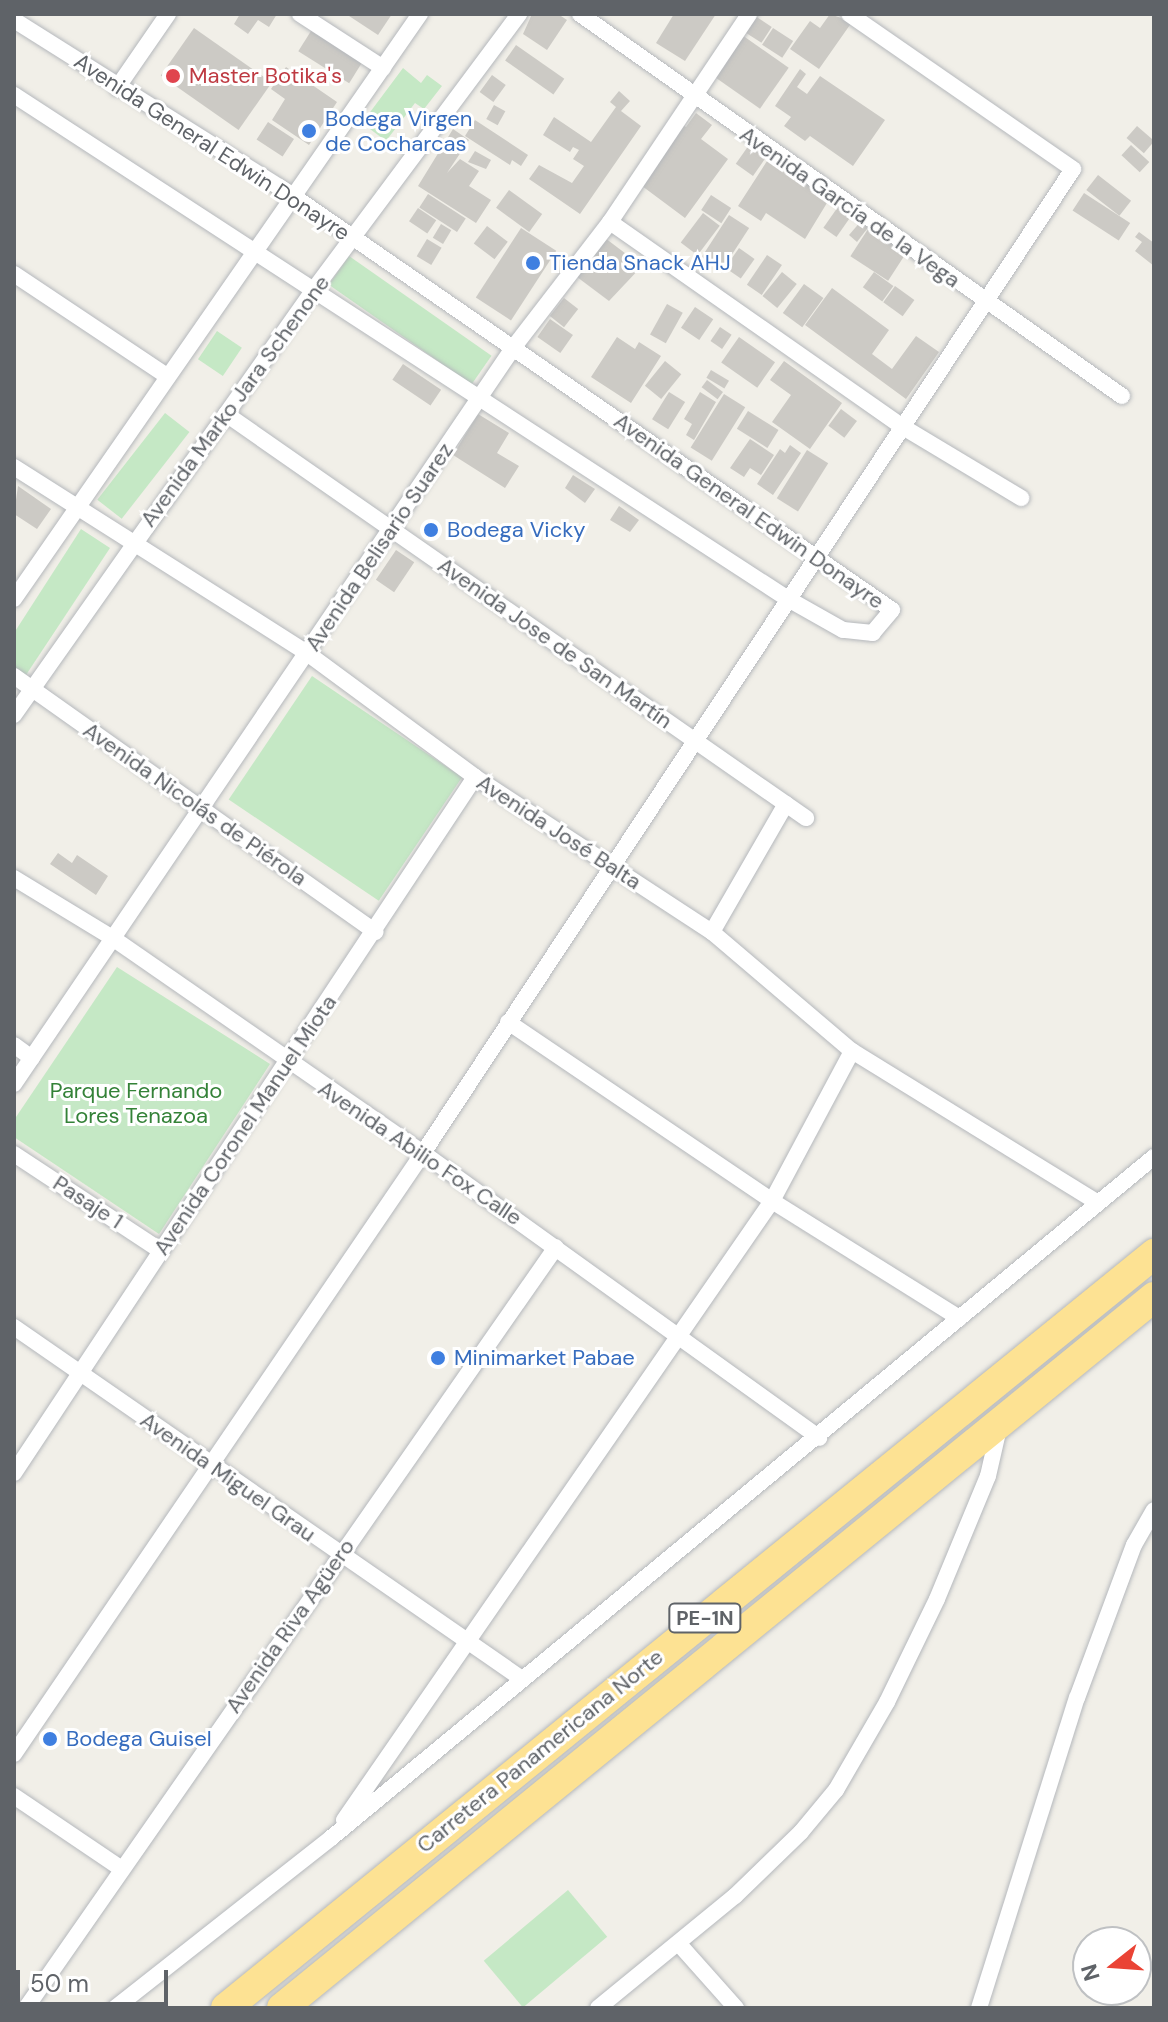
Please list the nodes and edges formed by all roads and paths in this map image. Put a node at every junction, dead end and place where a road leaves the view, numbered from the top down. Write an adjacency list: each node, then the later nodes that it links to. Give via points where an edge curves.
1 (168, 14): 10 (street)
2 (300, 14): 9 (street)
3 (420, 14): 9 (street)
4 (519, 14): 15 (street, Avenida Marko Jara Schenone)
5 (580, 14): 12 (street, Avenida García de la Vega)
6 (749, 14): 12 (street, Avenida Belisario Suarez)
7 (849, 14): 19 (street, via 1073,169)
8 (14, 20): 10 (street, Avenida General Edwin Donayre)
9 (383, 68): 13 (street)
10 (117, 88): 13 (street, Avenida General Edwin Donayre)
11 (14, 95): 16 (street, Avenida General Edwin Donayre)
12 (694, 99): 14 (street, Avenida Belisario Suarez); 19 (street, Avenida García de la Vega)
13 (293, 196): 15 (street, Avenida General Edwin Donayre); 16 (street)
14 (610, 222): 20 (street, Avenida Belisario Suarez); 25 (street)
15 (354, 237): 18 (street, Avenida Marko Jara Schenone); 20 (street, Avenida General Edwin Donayre)
16 (255, 249): 18 (street, Avenida General Edwin Donayre); 21 (street)
17 (14, 274): 21 (street)
18 (315, 288): 23 (street, Avenida General Edwin Donayre); 24 (street, Avenida Marko Jara Schenone)
19 (985, 302): 22 (street, Avenida García de la Vega); 25 (street)
20 (513, 348): 23 (street, Avenida Belisario Suarez); 31 (street, Avenida General Edwin Donayre)
21 (167, 376): 28 (street)
22 (1122, 396)
23 (479, 399): 29 (street, Avenida Belisario Suarez); 33 (street, Avenida General Edwin Donayre)
24 (226, 414): 29 (street, Avenida Jose de San Martín); 30 (street, Avenida Marko Jara Schenone)
25 (903, 427): 27 (street); 31 (street)
26 (14, 467): 28 (street, Avenida José Balta)
27 (1021, 498)
28 (76, 507): 30 (street, Avenida José Balta); 32 (street)
29 (392, 529): 34 (street, Avenida Belisario Suarez); 38 (street, Avenida Jose de San Martín)
30 (135, 539): 34 (street, Avenida José Balta); 36 (street, Avenida Marko Jara Schenone)
31 (817, 559): 33 (street); 33 (street, Avenida General Edwin Donayre, via 892,610 873,633 843,630)
32 (14, 599)
33 (788, 599): 38 (street)
34 (307, 653): 39 (street, Avenida José Balta); 41 (street, Avenida Belisario Suarez)
35 (14, 676): 36 (street, Avenida Nicolás de Piérola)
36 (32, 689): 37 (street, Avenida Marko Jara Schenone); 41 (street, Avenida Nicolás de Piérola)
37 (14, 715)
38 (694, 740): 40 (street, Avenida Jose de San Martín); 43 (street)
39 (475, 777): 43 (street, Avenida José Balta); 45 (street, Avenida Coronel Manuel Miota)
40 (786, 804): 42 (street, Avenida Jose de San Martín); 46 (street)
41 (200, 809): 45 (street, Avenida Nicolás de Piérola); 47 (street, Avenida Belisario Suarez)
42 (806, 818)
43 (611, 865): 46 (street, Avenida José Balta); 48 (street)
44 (14, 878): 47 (street, Avenida Abilio Fox Calle)
45 (376, 932): 52 (street, Avenida Coronel Manuel Miota)
46 (712, 932): 50 (street, Avenida José Balta)
47 (111, 937): 51 (street, Avenida Belisario Suarez); 52 (street, Avenida Abilio Fox Calle)
48 (508, 1022): 54 (street); 57 (street)
49 (14, 1045): 51 (street)
50 (852, 1051): 57 (street); 58 (street, Avenida José Balta)
51 (32, 1058): 53 (street, Avenida Belisario Suarez)
52 (286, 1062): 54 (street, Avenida Abilio Fox Calle); 60 (street, Avenida Coronel Manuel Miota)
53 (14, 1084)
54 (423, 1153): 59 (street, Avenida Abilio Fox Calle); 69 (street)
55 (14, 1154): 60 (street, Pasaje 1)
56 (1154, 1157): 58 (street)
57 (772, 1201): 63 (street); 65 (street)
58 (1098, 1203): 63 (street)
59 (556, 1247): 65 (street, Avenida Abilio Fox Calle); 72 (street, Avenida Riva Agüero)
60 (161, 1251): 66 (street, Avenida Coronel Manuel Miota)
61 (1154, 1254): 80 (highway, Carretera Panamericana Norte / PE-1N)
62 (1154, 1297): 67 (highway, Carretera Panamericana Norte / PE-1N)
63 (959, 1318): 68 (street)
64 (14, 1327): 66 (street, Avenida Miguel Grau)
65 (680, 1336): 68 (street, Avenida Abilio Fox Calle); 73 (street)
66 (80, 1374): 69 (street, Avenida Miguel Grau); 70 (street, Avenida Coronel Manuel Miota)
67 (1000, 1422): 79 (street, via 988,1476 937,1599 836,1790 801,1832); 81 (highway, Carretera Panamericana Norte / PE-1N)
68 (819, 1438): 74 (street)
69 (210, 1465): 72 (street, Avenida Miguel Grau); 75 (street)
70 (14, 1473)
71 (1154, 1510): 88 (street, via 1134,1545 1077,1698)
72 (339, 1554): 73 (street, Avenida Miguel Grau); 78 (street, Avenida Riva Agüero)
73 (466, 1642): 74 (street, Avenida Miguel Grau); 77 (street)
74 (522, 1679): 77 (street)
75 (14, 1754)
76 (14, 1796): 78 (street)
77 (331, 1838): 83 (street)
78 (122, 1869): 82 (street, Avenida Riva Agüero)
79 (679, 1944): 86 (street); 87 (street)
80 (255, 1982): 84 (highway); 85 (highway, Carretera Panamericana Norte / PE-1N)
81 (284, 2007)
82 (26, 2008)
83 (115, 2008)
84 (212, 2008)
85 (226, 2008)
86 (598, 2008)
87 (736, 2008)
88 (979, 2008)

